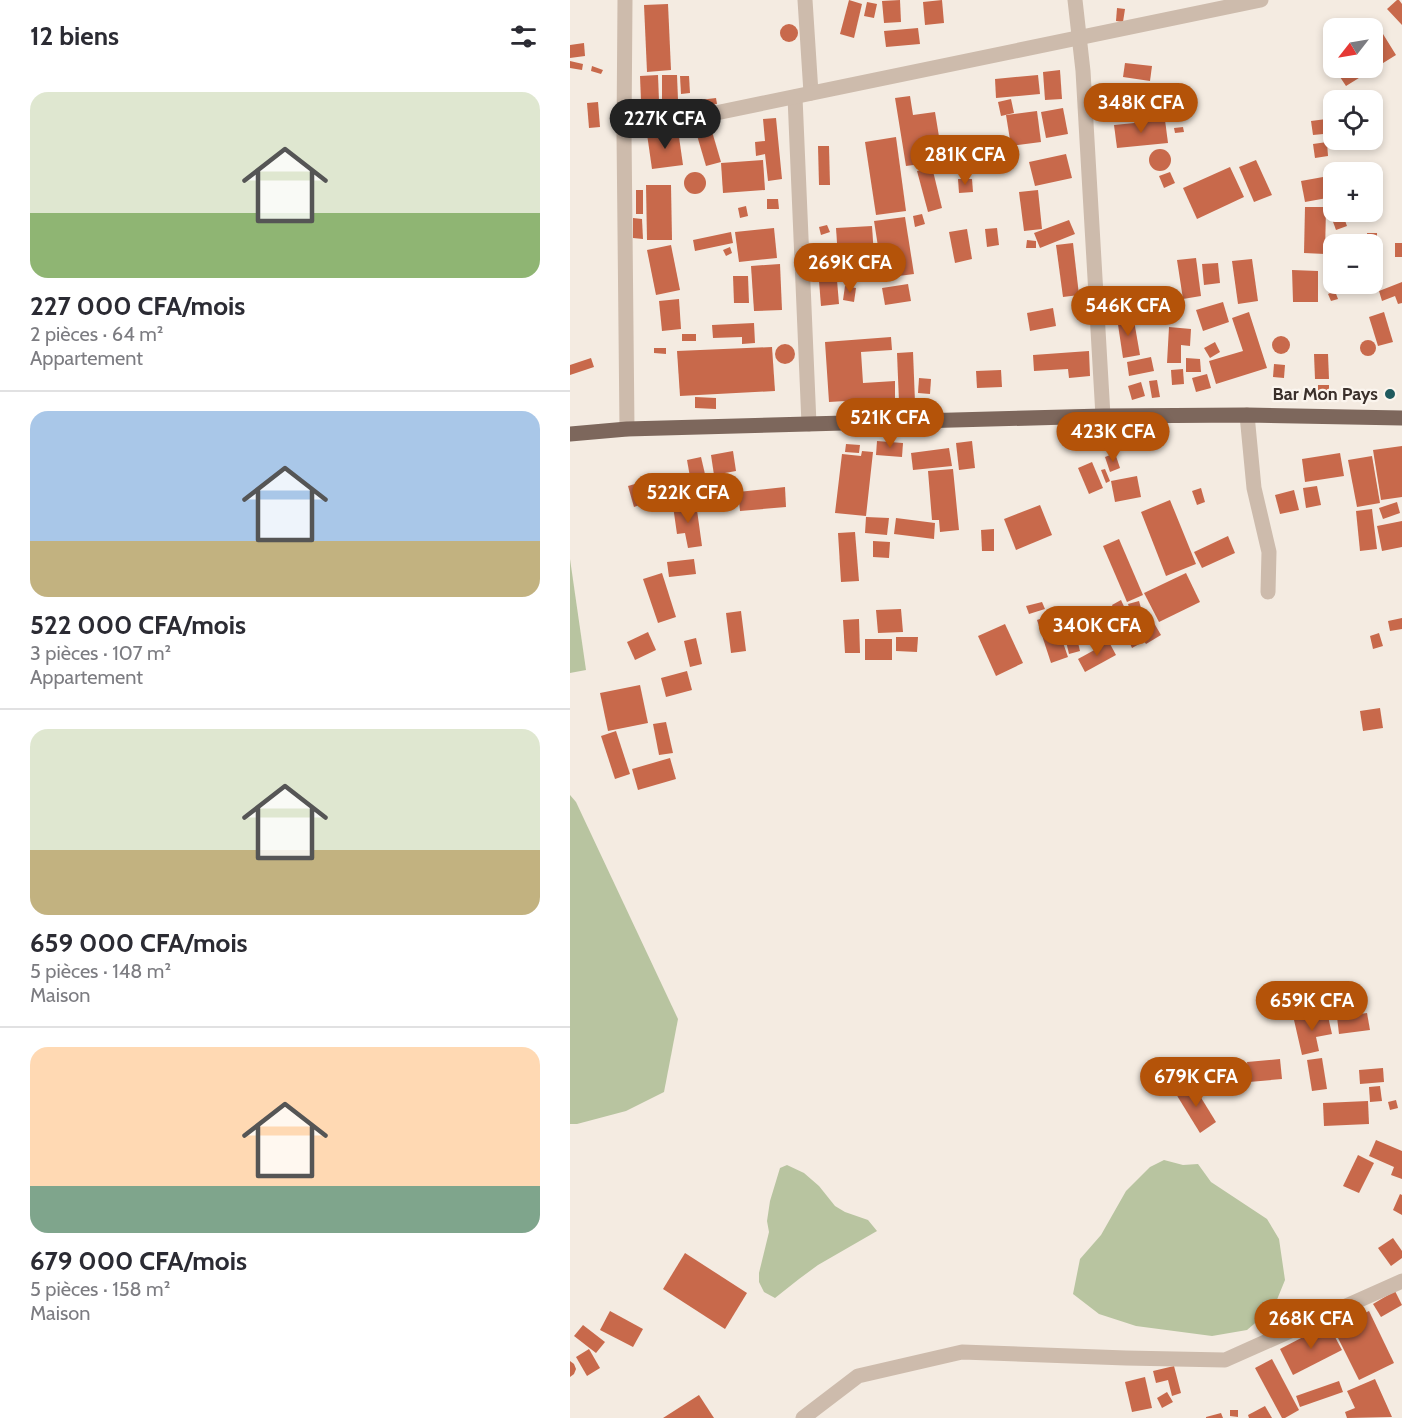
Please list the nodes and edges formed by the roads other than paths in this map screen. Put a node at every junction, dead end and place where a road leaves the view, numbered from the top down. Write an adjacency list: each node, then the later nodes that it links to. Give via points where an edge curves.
1 (625, 0): 7 (street)
2 (805, 0): 6 (street)
3 (1075, 0): 5 (street)
4 (1261, 0): 5 (street)
5 (1078, 39): 6 (street); 9 (street)
6 (803, 95): 7 (street); 11 (street)
7 (624, 132): 12 (street)
8 (1247, 415): 9 (main road); 10 (main road); 14 (street, via 1254,488 1269,552)
9 (1103, 416): 11 (main road)
10 (1402, 418)
11 (809, 424): 12 (main road)
12 (627, 429): 13 (main road)
13 (570, 434)
14 (1268, 592)
15 (1402, 1281): 16 (street, via 1225,1360 962,1352 858,1376)
16 (803, 1418)

